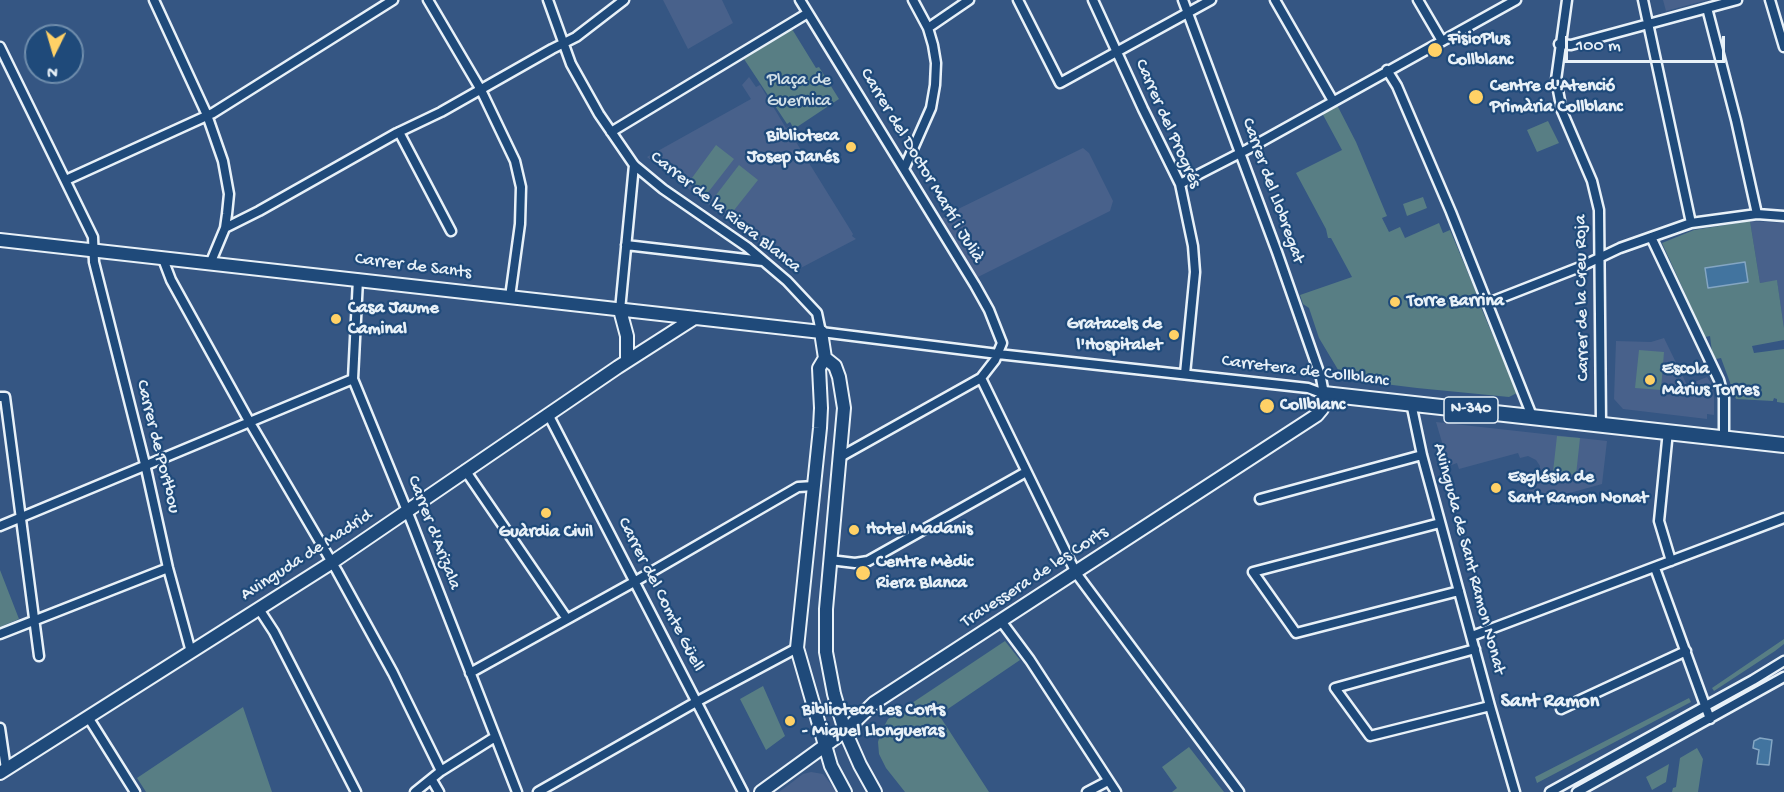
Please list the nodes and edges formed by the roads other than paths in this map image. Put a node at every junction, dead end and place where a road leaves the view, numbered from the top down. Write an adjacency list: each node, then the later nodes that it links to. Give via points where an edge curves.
1 (154, 0): 34 (street)
2 (393, 0): 34 (street)
3 (428, 0): 32 (street)
4 (548, 0): 26 (street, Carrer de la Riera Blanca)
5 (624, 0): 26 (street)
6 (800, 0): 22 (street, Carrer del Doctor Martí i Julià)
7 (913, 0): 24 (street)
8 (969, 0): 24 (street)
9 (1018, 0): 30 (street, via 1060,82)
10 (1093, 0): 30 (street, Carrer del Progrés)
11 (1183, 0): 21 (street, Carrer del Llobregat)
12 (1211, 0): 21 (street)
13 (1275, 0): 33 (street)
14 (1418, 0): 25 (street)
15 (1516, 0): 25 (street)
16 (1567, 0): 27 (street, Carrer de la Creu Roja)
17 (1643, 0): 23 (street)
18 (1737, 0): 20 (street)
19 (1770, 0): 29 (street)
20 (1707, 9): 23 (street); 42 (street)
21 (1188, 12): 30 (street); 37 (street, Carrer del Llobregat)
22 (808, 13): 36 (street); 39 (street, Carrer del Doctor Martí i Julià)
23 (1649, 24): 27 (street, via 1570,45); 44 (street)
24 (928, 28): 39 (street, via 936,63 935,85 931,108)
25 (1442, 41): 31 (street)
26 (563, 44): 32 (street); 36 (street, Carrer de la Riera Blanca)
27 (1559, 44): 51 (street, Carrer de la Creu Roja, via 1557,91 1597,197)
28 (0, 47): 40 (street, Carrer de Portbou)
29 (1784, 47)
30 (1116, 51): 41 (street, Carrer del Progrés)
31 (1387, 70): 33 (street); 57 (street, via 1402,97)
32 (481, 90): 35 (street); 56 (street, via 515,161 521,187)
33 (1333, 101): 37 (street)
34 (207, 116): 40 (street); 45 (street, via 223,161 229,194)
35 (399, 132): 45 (street); 46 (street)
36 (611, 132): 38 (street, Carrer de la Riera Blanca)
37 (1241, 153): 41 (street); 67 (street, Carrer del Llobregat)
38 (634, 165): 49 (street); 53 (street, Carrer de la Riera Blanca)
39 (904, 169): 61 (street, Carrer del Doctor Martí i Julià, via 989,310 1001,337)
40 (66, 180): 50 (street, Carrer de Portbou, via 93,237)
41 (1180, 184): 64 (street, Carrer del Progrés, via 1196,272)
42 (1757, 214): 43 (street); 44 (street)
43 (1784, 216)
44 (1691, 223): 47 (street)
45 (225, 228): 54 (street)
46 (451, 231)
47 (1651, 237): 51 (street); 75 (street, via 1719,380 1724,398)
48 (0, 240): 50 (street, Carrer de Sants / N-340)
49 (626, 245): 53 (street); 58 (street)
50 (93, 250): 52 (street, Carrer de Sants / N-340); 79 (street, Carrer de Portbou)
51 (1599, 257): 57 (street); 73 (street, Carrer de la Creu Roja)
52 (163, 259): 54 (street, Carrer de Sants / N-340); 72 (street)
53 (764, 261): 60 (street, Carrer de la Riera Blanca, via 817,313)
54 (210, 264): 55 (street, Carrer de Sants / N-340)
55 (358, 279): 56 (street, Carrer de Sants / N-340); 66 (street, Carrer d'Arizala)
56 (510, 297): 58 (street, Carrer de Sants / N-340)
57 (1488, 303): 71 (street)
58 (620, 310): 59 (street, Carrer de Sants / N-340); 63 (street, via 627,336)
59 (693, 319): 60 (street, Carrer de Sants / N-340); 63 (street, Avinguda de Madrid)
60 (821, 332): 61 (street, Carretera de Collblanc / N-340); 62 (street, Carrer de la Riera Blanca)
61 (998, 354): 64 (street, Carretera de Collblanc / N-340); 65 (street)
62 (825, 358): 78 (street, Carrer de la Riera Blanca, via 836,366 843,398); 82 (street, Carrer de la Riera Blanca, via 819,368 821,408)
63 (627, 360): 70 (street, Avinguda de Madrid)
64 (1185, 374): 67 (street, Carretera de Collblanc / N-340, via 1308,388)
65 (981, 378): 78 (street); 81 (street)
66 (353, 379): 72 (street); 85 (street, Carrer d'Arizala)
67 (1324, 394): 69 (main road, Carretera de Collblanc / N-340); 95 (street, Travessera de les Corts, via 1317,415)
68 (2, 397): 86 (street)
69 (1411, 403): 71 (main road, Carretera de Collblanc / N-340); 77 (street, Avinguda de Sant Ramon Nonat)
70 (548, 414): 80 (street, Avinguda de Madrid); 96 (street, Carrer del Comte Güell)
71 (1532, 416): 73 (main road, Carretera de Collblanc / N-340)
72 (249, 421): 79 (street); 92 (street)
73 (1601, 424): 74 (main road, Carretera de Collblanc / N-340)
74 (1668, 431): 75 (main road, Carretera de Collblanc / N-340); 91 (street, via 1659,521)
75 (1725, 438): 76 (main road, Carretera de Collblanc / N-340)
76 (1784, 445)
77 (1422, 455): 84 (street); 88 (street, Avinguda de Sant Ramon Nonat)
78 (840, 457): 83 (street, Carrer de la Riera Blanca)
79 (145, 464): 86 (street); 93 (street, Carrer de Portbou)
80 (465, 470): 85 (street, Avinguda de Madrid); 99 (street)
81 (1026, 472): 90 (street, via 868,561); 95 (street)
82 (813, 491): 83 (street); 96 (street, via 798,487); 104 (street, Carrer de la Riera Blanca)
83 (836, 499): 90 (street, Carrer de la Riera Blanca)
84 (1260, 499)
85 (407, 511): 92 (street, Avinguda de Madrid); 110 (street, Carrer d'Arizala)
86 (20, 518): 89 (street); 100 (street)
87 (1784, 518): 91 (street)
88 (1440, 523): 97 (street, Avinguda de Sant Ramon Nonat); 97 (street, via 1253,572 1296,633)
89 (0, 526)
90 (830, 560): 113 (street, Carrer de la Riera Blanca, via 825,630)
91 (1671, 561): 94 (street)
92 (331, 563): 98 (street, Avinguda de Madrid); 125 (street, via 393,673)
93 (168, 568): 100 (street); 107 (street, Carrer de Portbou)
94 (1655, 568): 103 (street); 106 (street)
95 (1076, 573): 101 (street, Travessera de les Corts); 140 (street)
96 (634, 582): 99 (street); 112 (street, Carrer del Comte Güell)
97 (1460, 591): 103 (street, Avinguda de Sant Ramon Nonat)
98 (259, 609): 107 (street, Avinguda de Madrid); 129 (street)
99 (567, 619): 110 (street)
100 (34, 621): 102 (street); 108 (street)
101 (1001, 621): 116 (street, Travessera de les Corts); 127 (street)
102 (0, 634)
103 (1472, 636): 105 (street, Avinguda de Sant Ramon Nonat)
104 (797, 648): 112 (street); 123 (street, Carrer de la Riera Blanca)
105 (1475, 649): 114 (street, Avinguda de Sant Ramon Nonat); 114 (street, via 1335,688 1370,736)
106 (1686, 651): 115 (street); 117 (street)
107 (191, 652): 118 (street, Avinguda de Madrid)
108 (39, 656)
109 (1784, 661): 115 (street)
110 (470, 673): 122 (street, Carrer d'Arizala)
111 (1784, 677): 119 (street)
112 (696, 702): 133 (street); 134 (street, Carrer del Comte Güell)
113 (837, 702): 116 (street, via 850,713); 121 (street, Carrer de la Riera Blanca)
114 (1490, 706): 141 (street, Avinguda de Sant Ramon Nonat)
115 (1704, 707): 119 (street); 142 (street)
116 (868, 708): 121 (street, Travessera de les Corts)
117 (1561, 709)
118 (87, 717): 124 (street, Avinguda de Madrid); 128 (street)
119 (1710, 719): 143 (street)
120 (0, 728): 124 (street)
121 (845, 731): 123 (street, Travessera de les Corts); 137 (street, Carrer de la Riera Blanca)
122 (495, 737): 125 (street); 132 (street, Carrer d'Arizala)
123 (824, 745): 135 (street, Travessera de les Corts); 136 (street, Carrer de la Riera Blanca)
124 (3, 771)
125 (441, 771): 126 (street)
126 (432, 780): 130 (street); 131 (street)
127 (1108, 781): 138 (street); 139 (street)
128 (135, 792)
129 (356, 792)
130 (415, 792)
131 (439, 792)
132 (517, 792)
133 (538, 792)
134 (743, 792)
135 (761, 792)
136 (845, 792)
137 (875, 792)
138 (1087, 792)
139 (1116, 792)
140 (1239, 792)
141 (1515, 792)
142 (1550, 792)
143 (1577, 792)

